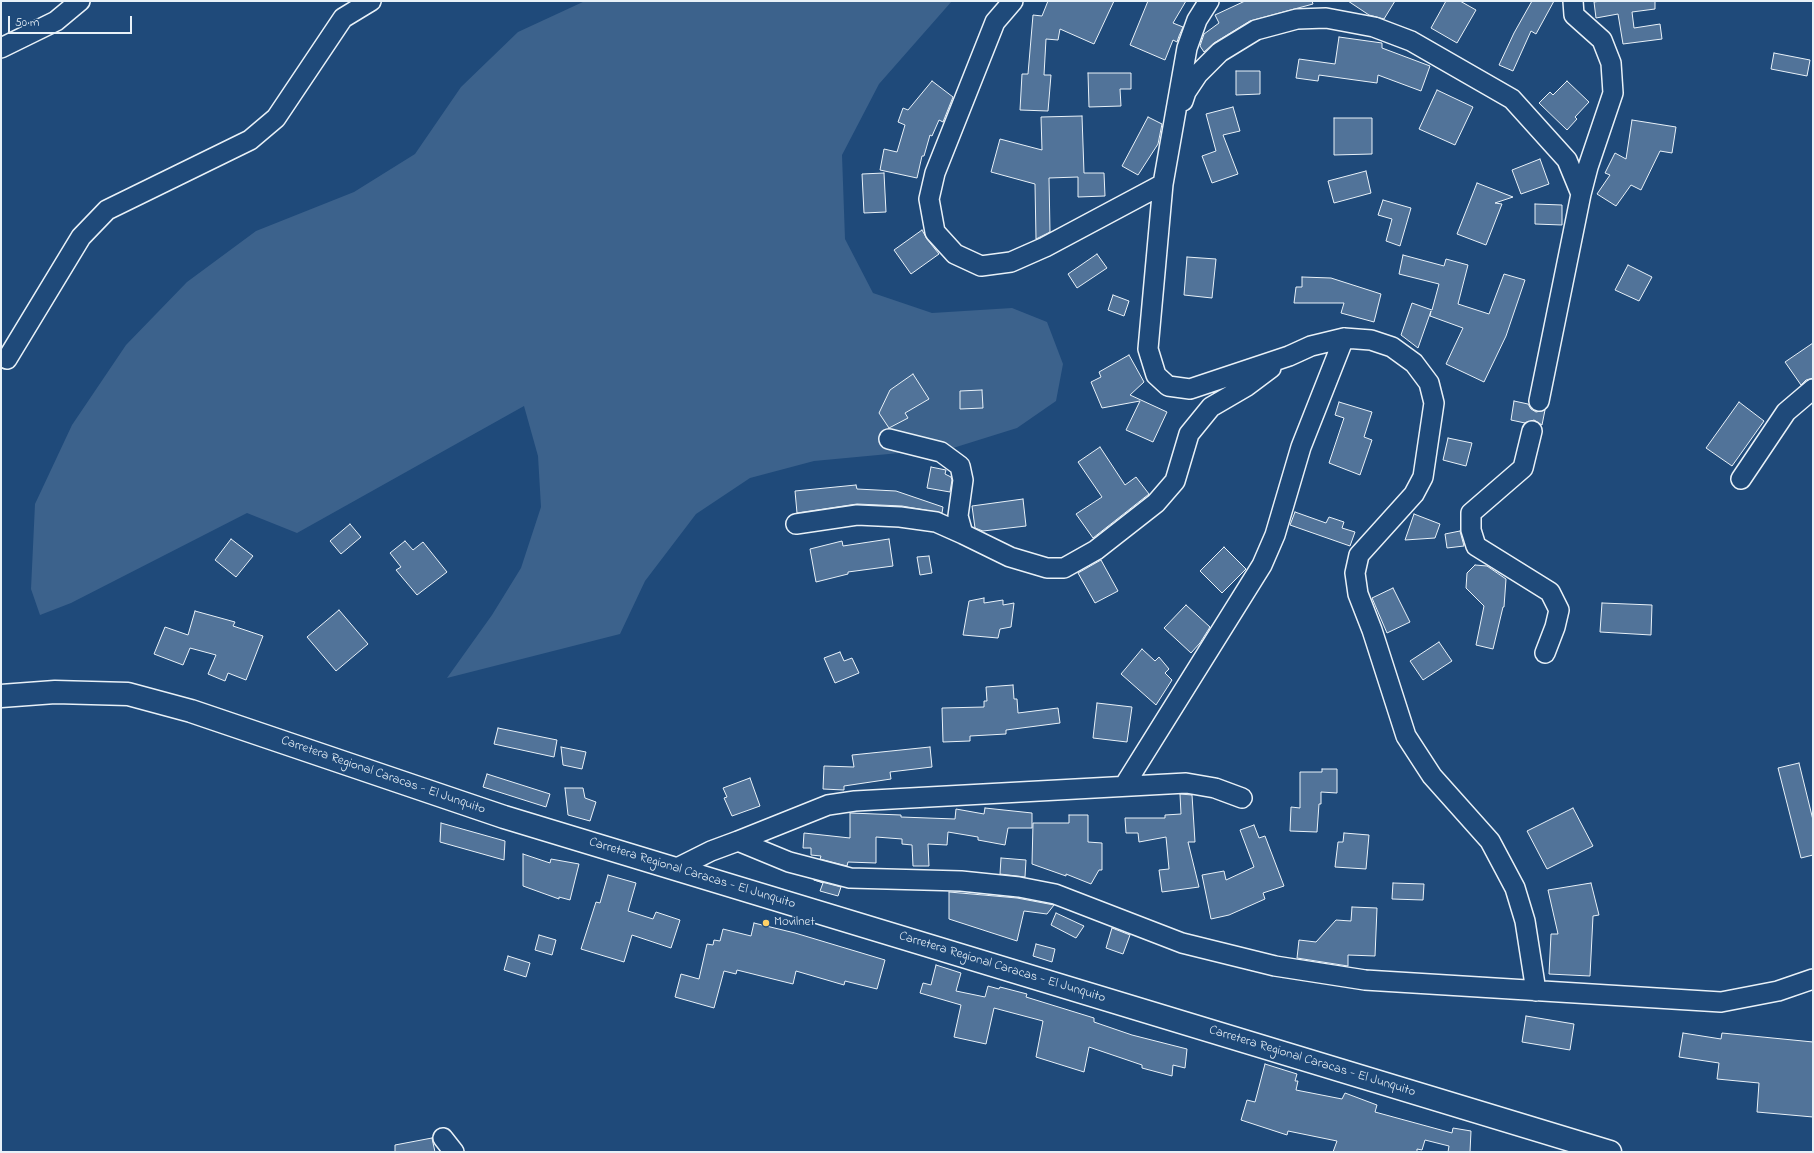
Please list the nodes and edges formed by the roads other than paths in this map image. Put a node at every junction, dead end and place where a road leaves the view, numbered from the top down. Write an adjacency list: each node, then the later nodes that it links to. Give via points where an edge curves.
1 (371, 1): 12 (street, via 343,18 276,118 250,140 106,210 81,237)
2 (1013, 1): 8 (street, via 995,22 935,173 929,199 935,232 955,254 981,266 1011,262 1045,248)
3 (1209, 1): 7 (street, via 1197,20 1187,48)
4 (1573, 1): 9 (street, via 1574,15 1602,40 1611,63 1613,93)
5 (73, 4): 6 (street, via 56,21)
6 (1, 48)
7 (1173, 130): 8 (street); 9 (street, via 1186,92 1198,74 1220,52 1256,30 1297,19 1326,18 1374,27 1411,41 1512,99 1567,160)
8 (1163, 184): 11 (street, via 1148,349 1156,375 1168,386 1190,389)
9 (1581, 194): 14 (street)
10 (1344, 338): 11 (street, via 1311,346); 22 (street, via 1301,446 1275,535 1262,565); 27 (street, via 1371,340 1392,347 1414,362 1429,383 1434,403 1423,477 1414,494 1359,555 1355,573 1358,594 1406,736 1432,776 1490,841 1515,888 1525,921)
11 (1289, 356): 19 (street, via 1247,386 1211,407 1189,434 1175,482 1156,504 1096,550 1064,568 1046,568 1010,557)
12 (7, 359)
13 (1813, 389): 17 (street, via 1786,412)
14 (1539, 401)
15 (1532, 431): 20 (street, via 1523,468 1471,513 1471,530 1476,546 1550,592 1559,610)
16 (888, 439): 19 (street, via 941,452 960,466 963,480 958,516)
17 (1741, 479)
18 (796, 524): 19 (street, via 857,514 936,522)
19 (963, 534)
20 (1545, 653)
21 (1, 696): 25 (main road, Carretera Regional Caracas - El Junquito, via 55,692 128,694 191,710 504,817)
22 (1124, 786): 23 (street, via 1186,783 1215,788); 24 (street, via 855,801 828,806)
23 (1242, 798)
24 (738, 841): 25 (street); 27 (street, via 789,862 850,878 961,882 1019,887 1055,894 1182,943 1275,966 1364,980)
25 (675, 868): 28 (main road, Carretera Regional Caracas - El Junquito)
26 (1813, 980): 27 (street, via 1778,991 1721,1002)
27 (1536, 991)
28 (1610, 1152)

